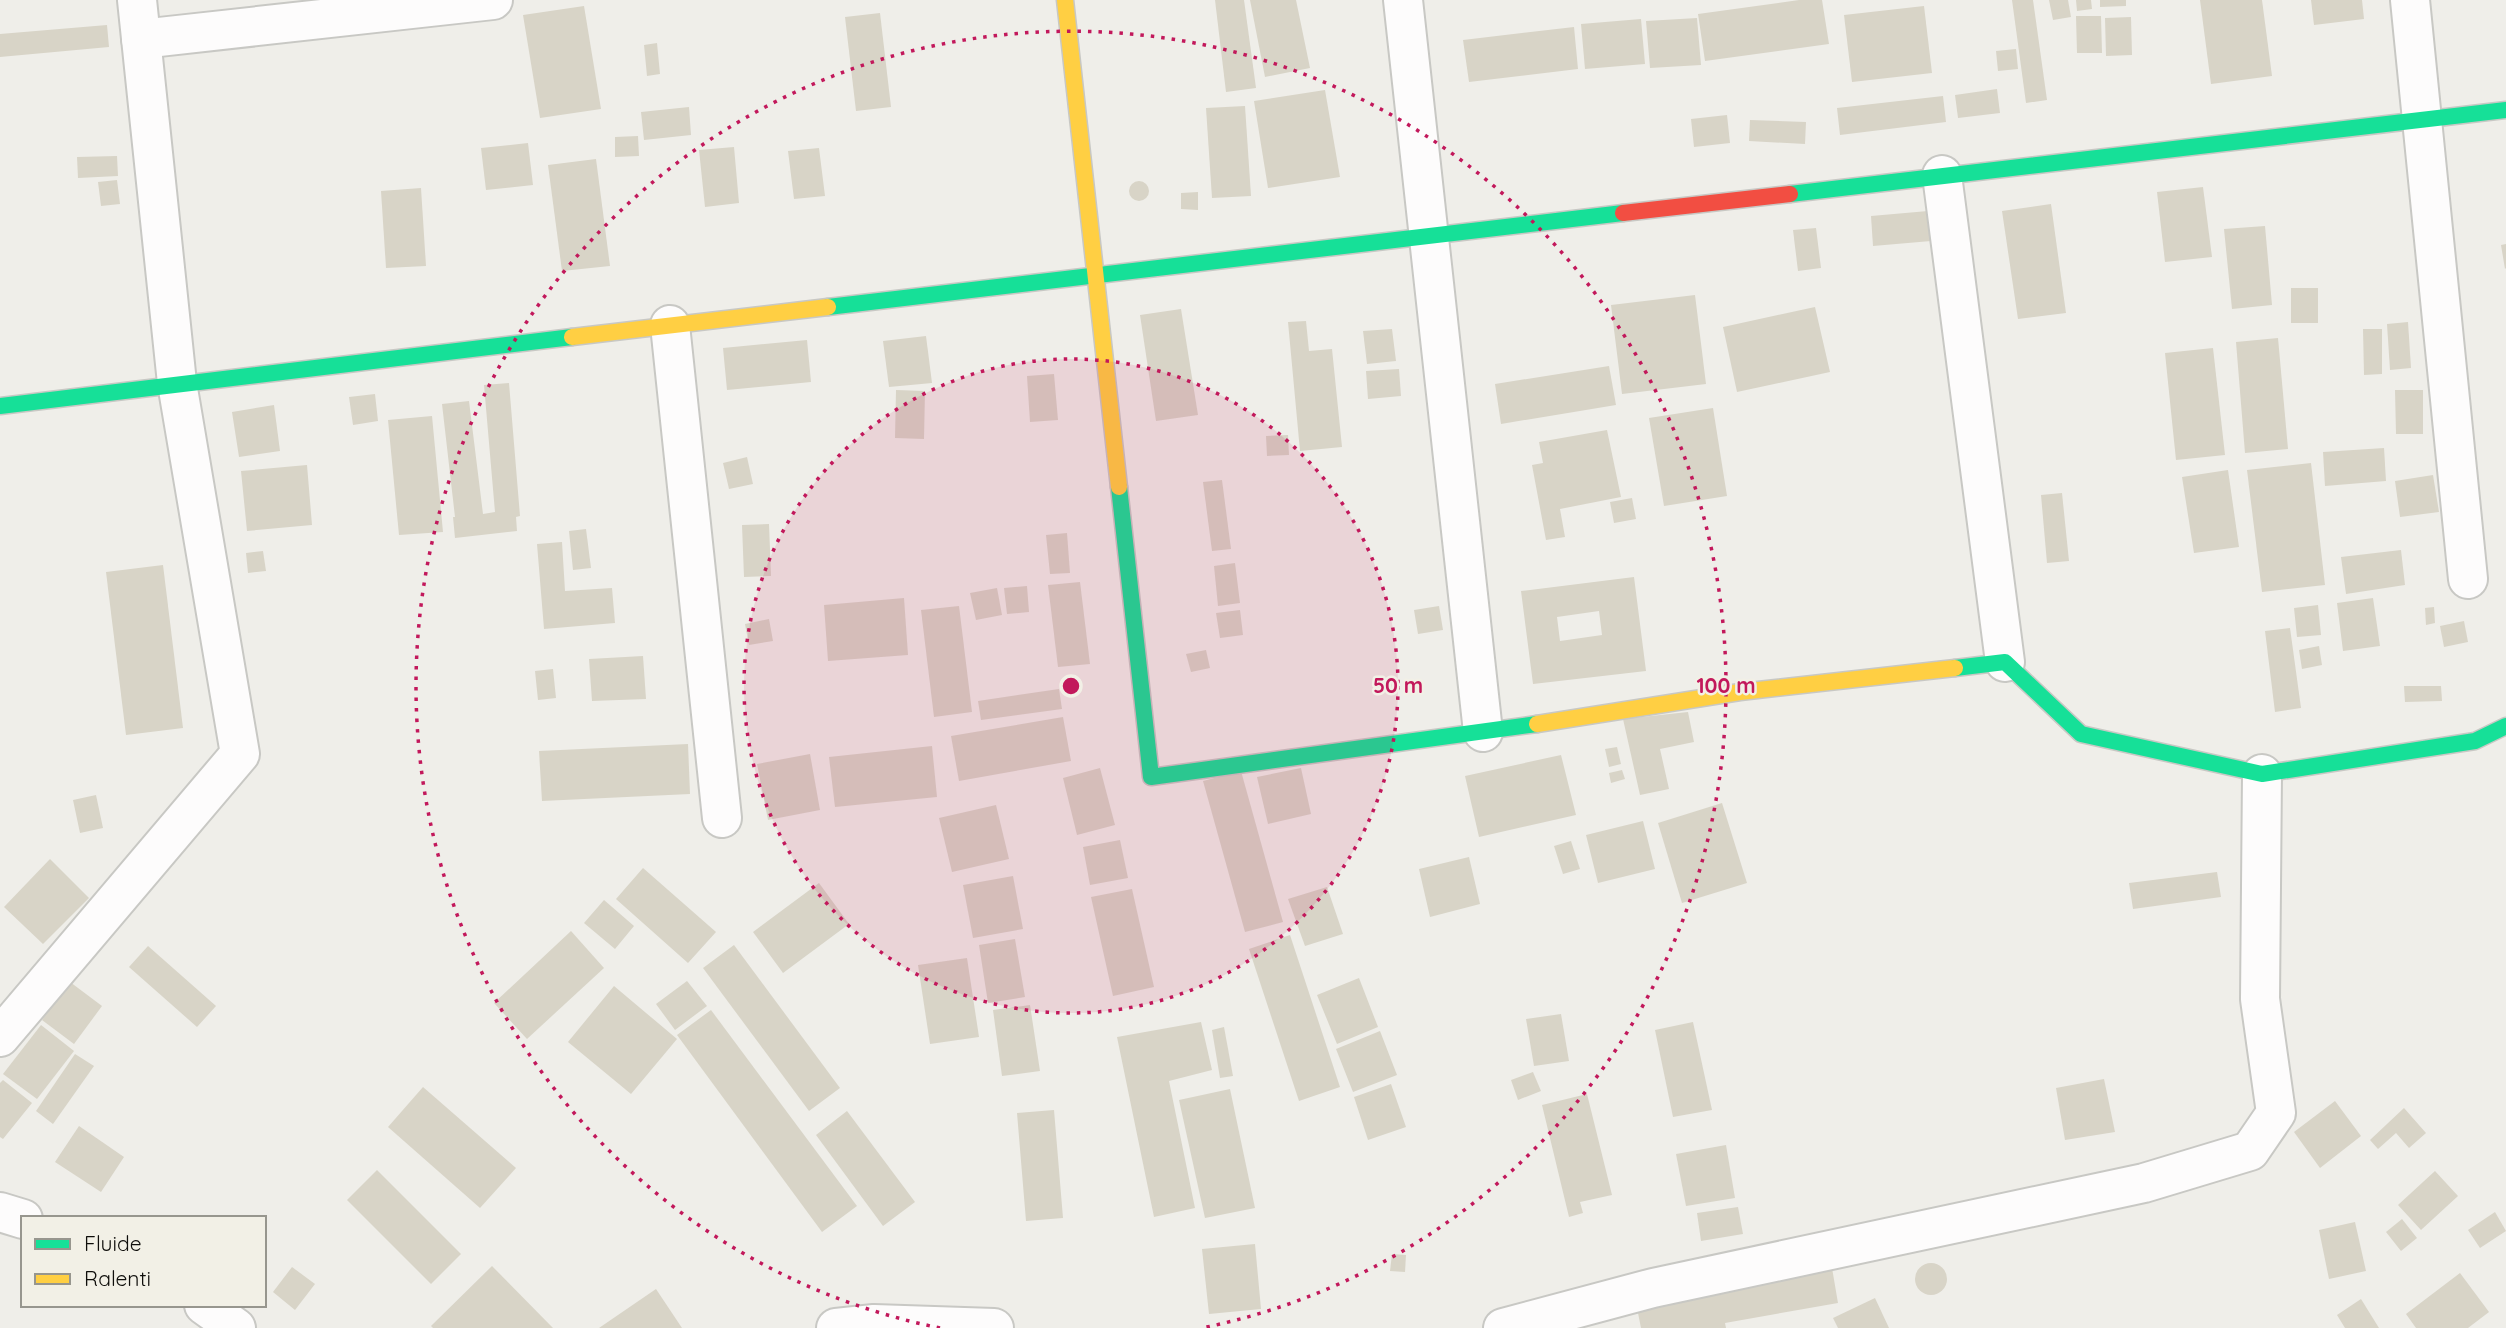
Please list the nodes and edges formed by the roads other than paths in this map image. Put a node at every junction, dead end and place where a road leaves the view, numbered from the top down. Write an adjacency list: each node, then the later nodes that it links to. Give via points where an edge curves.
1 (137, 0): 6 (street)
2 (493, 0): 6 (street)
3 (1065, 0): 11 (street)
4 (1403, 0): 10 (street)
5 (2410, 0): 8 (street)
6 (142, 39): 13 (street)
7 (2506, 110): 8 (street)
8 (2420, 120): 9 (street); 15 (street)
9 (1942, 175): 10 (street); 16 (street)
10 (1428, 236): 11 (street); 18 (street)
11 (1096, 275): 12 (street); 18 (street, via 1151,777)
12 (670, 325): 13 (street); 20 (street)
13 (177, 383): 14 (street); 21 (street, via 240,754)
14 (0, 406)
15 (2468, 579)
16 (2005, 662): 18 (street, via 1740,692); 19 (street, via 2081,734)
17 (2506, 726): 19 (street, via 2475,741)
18 (1483, 732)
19 (2262, 774): 28 (street, via 2260,999 2276,1113 2250,1151 2144,1184 1653,1288)
20 (722, 818)
21 (0, 1037)
22 (0, 1212): 23 (street)
23 (21, 1218)
24 (207, 1307): 25 (street)
25 (236, 1328)
26 (836, 1328): 27 (street, via 874,1324)
27 (994, 1328)
28 (1503, 1328)

